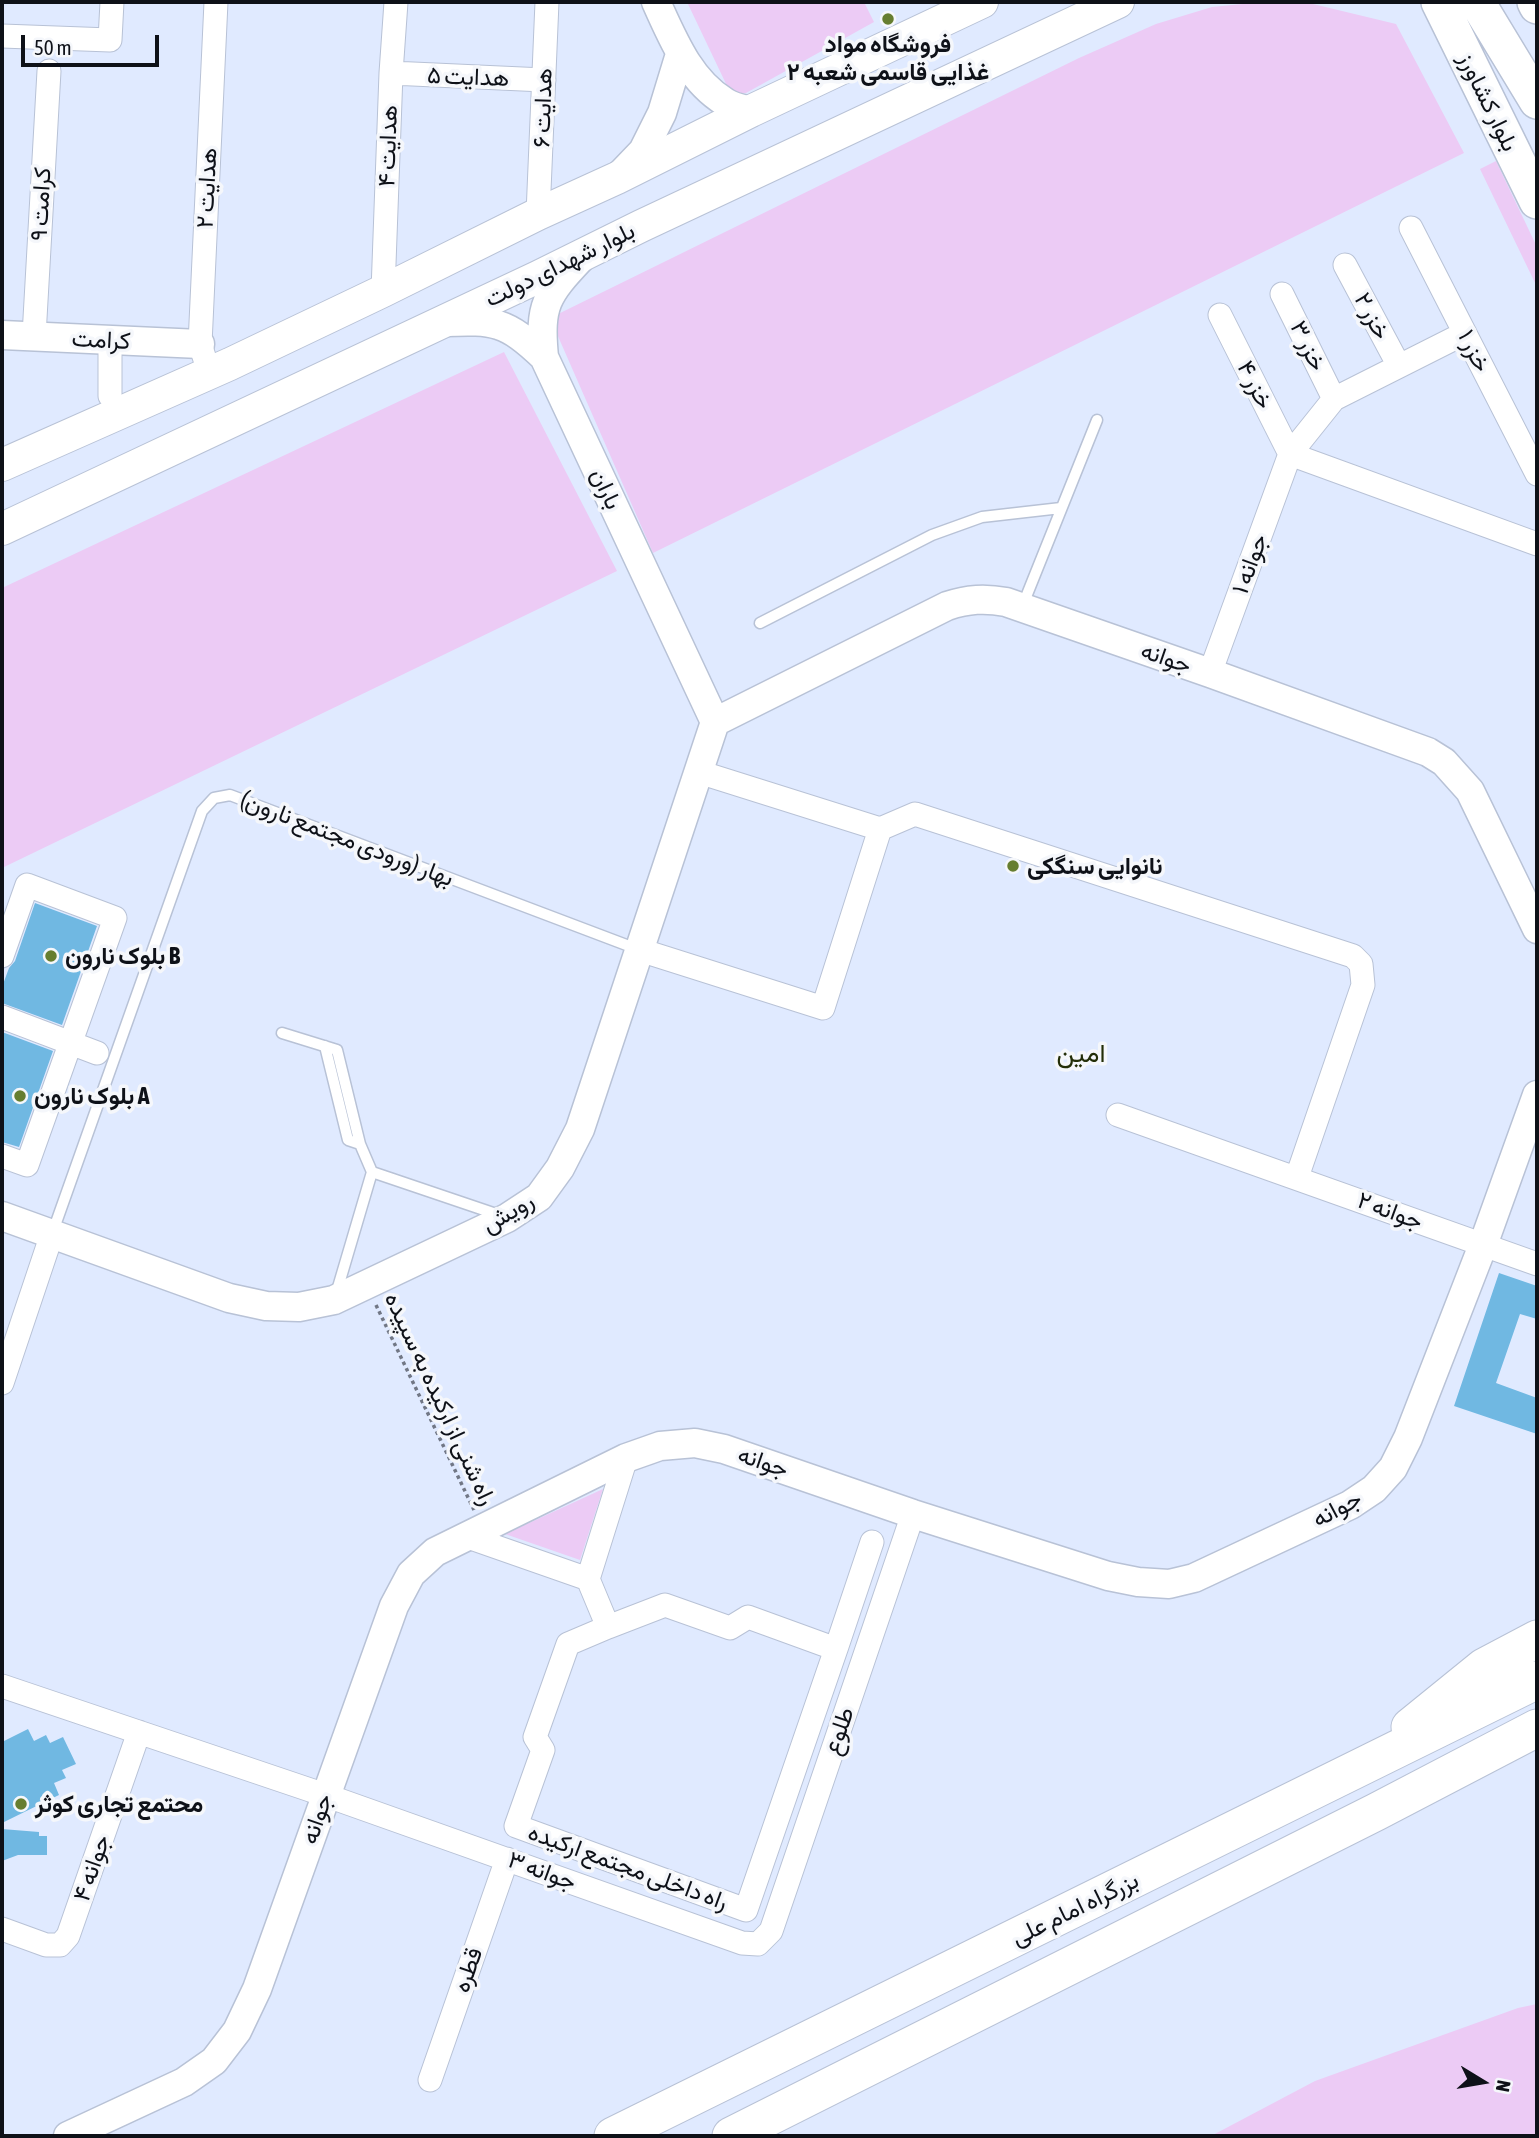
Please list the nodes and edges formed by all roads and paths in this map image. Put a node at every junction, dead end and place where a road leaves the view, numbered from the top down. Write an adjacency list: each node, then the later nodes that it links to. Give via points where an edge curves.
1 (112, 2): 10 (street, via 110,40)
2 (216, 2): 32 (street, هدایت ۲)
3 (396, 2): 13 (street, هدایت ۴)
4 (547, 2): 14 (street, هدایت ۶)
5 (656, 2): 11 (street)
6 (982, 2): 16 (main road, via 950,13)
7 (1118, 2): 21 (main road, بلوار شهدای دولت)
8 (1477, 2): 15 (main road, بلوار کشاورز)
9 (1435, 5): 18 (main road, بلوار کشاورز)
10 (2, 36)
11 (680, 54): 16 (street, via 711,92 727,104); 17 (street, via 643,151)
12 (49, 71): 29 (street, کرامت ۹)
13 (391, 73): 14 (street, هدایت ۵); 23 (street, هدایت ۴)
14 (544, 80): 19 (street, هدایت ۶)
15 (1537, 101)
16 (751, 111): 17 (main road)
17 (617, 178): 19 (main road)
18 (1537, 201)
19 (538, 214): 23 (main road)
20 (1411, 228): 27 (street, خزر ۱)
21 (583, 256): 26 (main road, بلوار شهدای دولت); 31 (street, via 557,284 545,306 541,327)
22 (1346, 265): 33 (street, خزر ۲)
23 (383, 291): 32 (main road)
24 (1282, 294): 35 (street, خزر ۳)
25 (1220, 315): 37 (street, خزر ۴)
26 (444, 322): 31 (street, باران, via 480,320 504,326); 41 (main road, بلوار شهدای دولت)
27 (1465, 333): 33 (street); 39 (street, خزر ۱)
28 (2, 335): 29 (street, کرامت)
29 (34, 336): 30 (street, کرامت)
30 (110, 340): 32 (street, کرامت); 34 (street)
31 (544, 357): 46 (street, باران)
32 (204, 358): 38 (main road)
33 (1399, 366): 35 (street)
34 (110, 396)
35 (1334, 399): 37 (street, جوانه ۱)
36 (1097, 420): 40 (lane)
37 (1290, 454): 42 (street); 45 (street, جوانه ۱)
38 (2, 465)
39 (1537, 474)
40 (1061, 508): 43 (lane); 44 (lane, via 982,517 932,535)
41 (2, 529)
42 (1537, 544)
43 (1022, 607): 45 (street, جوانه); 46 (street, جوانه, via 988,599 947,607)
44 (760, 623)
45 (1210, 673): 49 (street, جوانه, via 1428,752 1444,762 1470,791)
46 (715, 722): 47 (street, رویش)
47 (699, 772): 48 (street); 50 (street, رویش)
48 (880, 829): 50 (street, via 823,1008); 60 (street, via 915,814 1353,956 1361,964 1363,985)
49 (1537, 929)
50 (640, 950): 55 (lane, بهار (ورودی مجتمع نارون), via 230,794 214,798 202,811); 62 (street, رویش, via 580,1129 560,1168 538,1196)
51 (2, 956): 54 (street, via 27,885 115,918)
52 (2, 1017): 54 (street)
53 (282, 1033): 59 (lane, via 325,1046 348,1140 360,1144)
54 (70, 1043): 55 (street); 58 (street, via 27,1166)
55 (105, 1056): 63 (lane, بهار (ورودی مجتمع نارون))
56 (1537, 1095): 64 (street, جوانه)
57 (1118, 1115): 60 (street, جوانه ۲)
58 (2, 1156)
59 (373, 1172): 62 (lane); 67 (lane)
60 (1297, 1177): 64 (street, جوانه ۲)
61 (2, 1216): 63 (street, رویش)
62 (507, 1218): 66 (street, رویش)
63 (52, 1234): 67 (street, رویش, via 229,1298 299,1307); 68 (street)
64 (1483, 1245): 65 (street, جوانه ۲); 70 (street, جوانه, via 1393,1468 1374,1489 1350,1505 1194,1578 1169,1584 1108,1576)
65 (1537, 1264)
66 (366, 1285): 67 (street, رویش); 71 (path, راه شنی از ارکیده به سپیده)
67 (334, 1300)
68 (2, 1383)
69 (626, 1458): 70 (street, جوانه, via 660,1447 695,1443); 71 (street, جوانه); 73 (street)
70 (913, 1514): 87 (street, طلوع, via 771,1931)
71 (473, 1532): 73 (street); 83 (street, جوانه, via 435,1552 411,1574 394,1606)
72 (872, 1542): 76 (street, راه داخلی مجتمع ارکیده)
73 (592, 1590): 74 (street)
74 (608, 1627): 76 (street, راه داخلی مجتمع ارکیده, via 664,1605 730,1628 748,1617); 76 (street, راه داخلی مجتمع ارکیده, via 568,1644 535,1737 543,1750 516,1826 746,1910)
75 (1537, 1639): 82 (highway, via 1484,1667)
76 (836, 1649)
77 (1537, 1680): 82 (highway, بزرگراه امام علی)
78 (2, 1686): 80 (street)
79 (1537, 1728): 84 (highway, بزرگراه امام علی)
80 (139, 1732): 83 (street); 86 (street, جوانه ۴, via 68,1936 60,1945 46,1945)
81 (1537, 1756): 84 (highway)
82 (1358, 1770): 90 (highway, بزرگراه امام علی)
83 (326, 1794): 85 (street, جوانه ۳); 89 (street, جوانه, via 257,1989 222,2051 184,2082)
84 (1376, 1812): 91 (highway, بزرگراه امام علی)
85 (507, 1859): 87 (street, جوانه ۳, via 742,1943); 88 (street, قطره)
86 (2, 1929)
87 (758, 1944)
88 (430, 2080)
89 (68, 2136)
90 (613, 2136)
91 (731, 2136)

